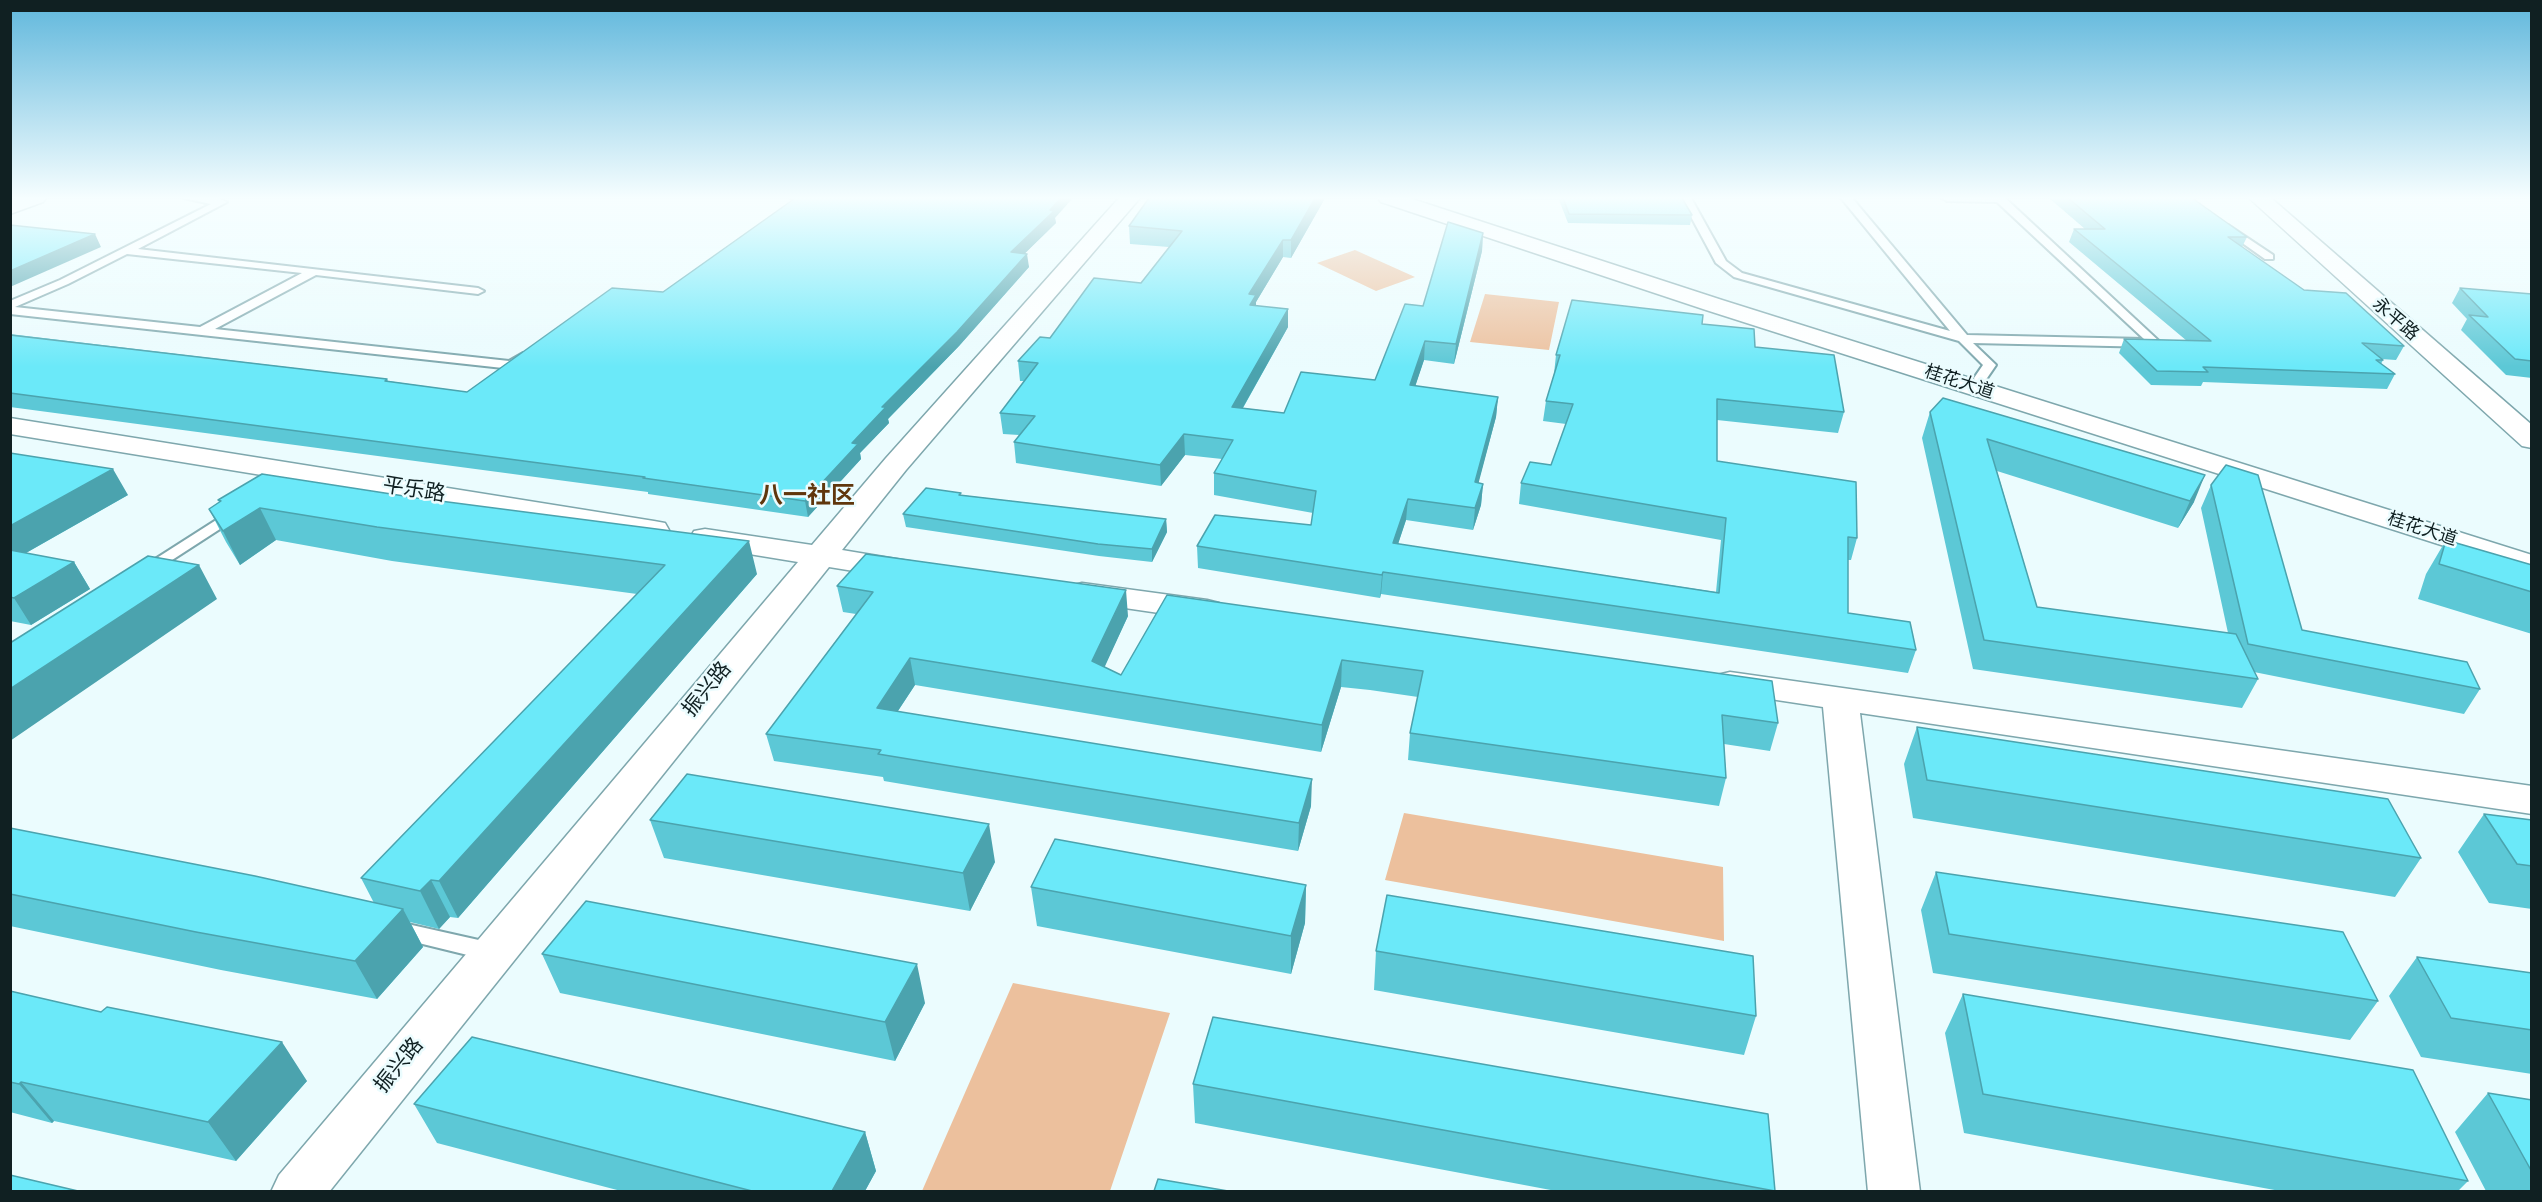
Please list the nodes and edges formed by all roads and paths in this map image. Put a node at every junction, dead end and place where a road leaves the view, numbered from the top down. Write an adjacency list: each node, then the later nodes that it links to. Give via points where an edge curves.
1 (118, 254): 15 (lane)
2 (163, 254): 13 (lane)
3 (1081, 254): 25 (main road, 振兴路)
4 (1557, 254): 26 (main road, 桂花大道)
5 (1592, 254): 19 (main road, 桂花大道)
6 (1717, 254): 17 (lane, via 1738,275)
7 (1893, 254): 17 (lane)
8 (2059, 254): 17 (lane, via 2155,343)
9 (2265, 254): 12 (lane)
10 (2322, 254): 22 (main road, 永平路)
11 (2343, 254): 20 (main road, 永平路)
12 (2269, 257)
13 (314, 271): 14 (lane); 16 (lane)
14 (478, 291)
15 (10, 308): 16 (lane)
16 (204, 330): 18 (lane, via 512,365)
17 (1965, 339): 19 (lane, via 1990,365)
18 (531, 352)
19 (1980, 378): 24 (main road, 桂花大道)
20 (2532, 417)
21 (10, 426): 25 (main road, 平乐路, via 289,479)
22 (2532, 440)
23 (249, 504): 28 (lane)
24 (2532, 545)
25 (818, 557): 27 (main road, 平乐路); 35 (main road, 振兴路)
26 (2532, 565)
27 (935, 573)
28 (130, 580)
29 (1053, 589): 30 (main road)
30 (1241, 615)
31 (1699, 679): 32 (main road)
32 (1840, 698): 33 (main road); 37 (main road)
33 (2532, 800)
34 (378, 925): 35 (lane)
35 (493, 952): 36 (main road, 振兴路)
36 (297, 1191)
37 (1894, 1191)

